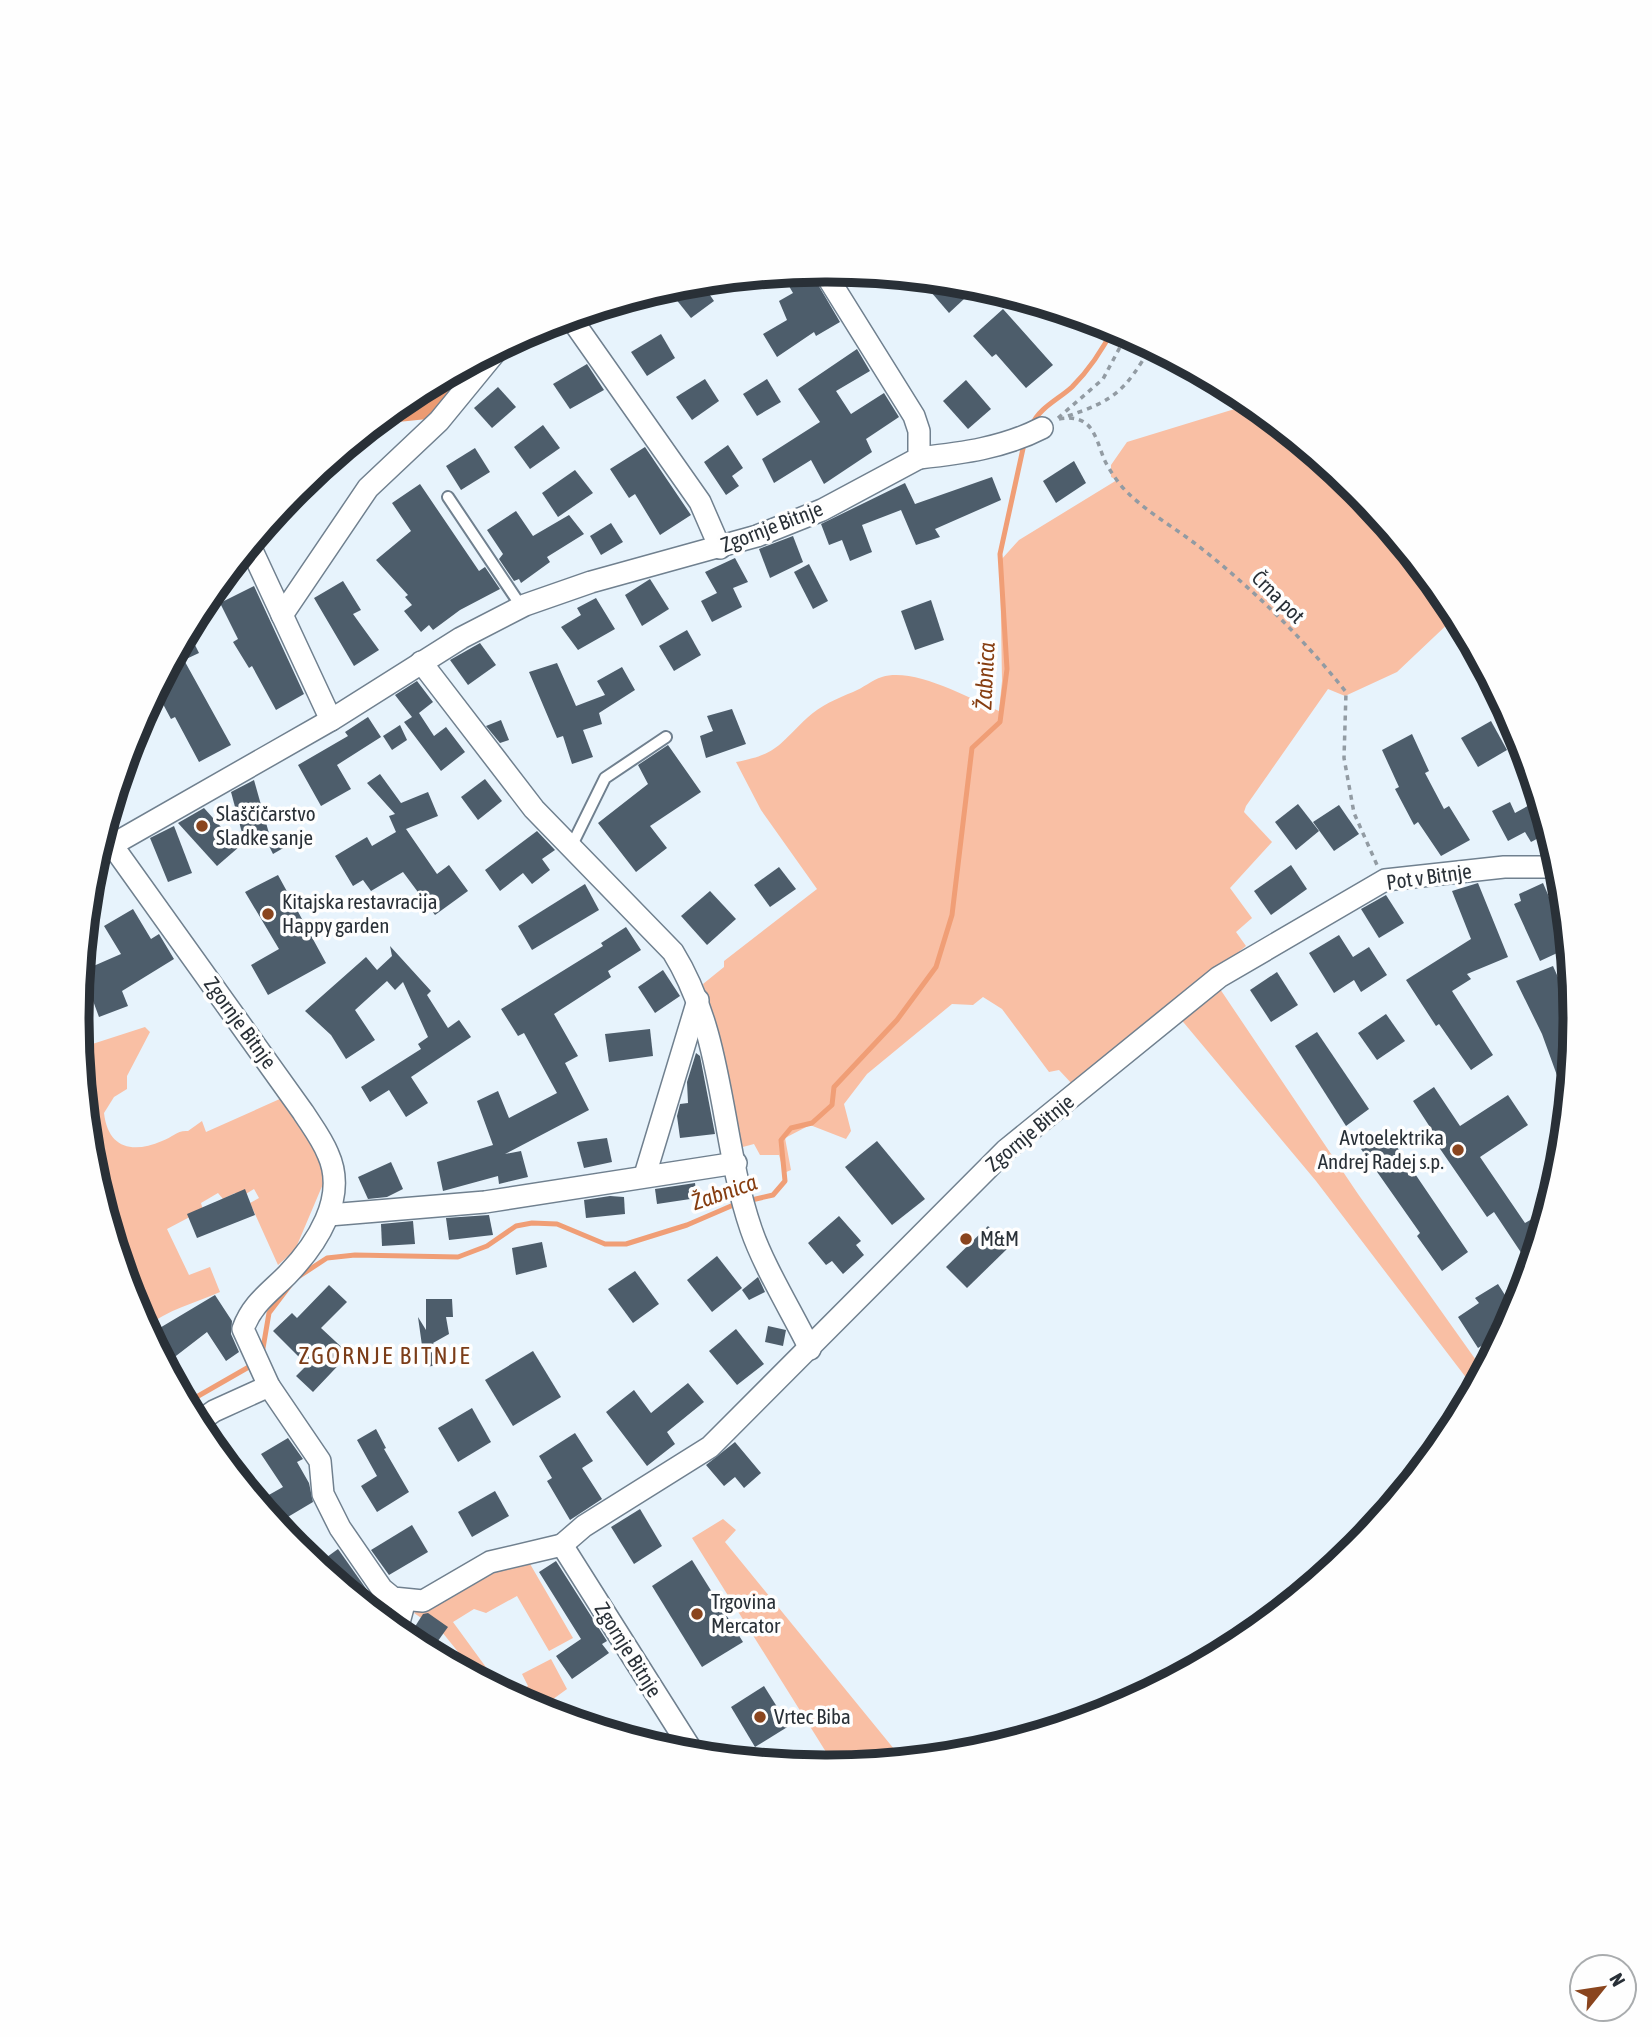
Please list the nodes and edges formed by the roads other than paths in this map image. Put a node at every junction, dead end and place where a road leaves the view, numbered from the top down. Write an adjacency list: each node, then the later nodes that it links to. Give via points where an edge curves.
1 (830, 282): 5 (street, via 914,416)
2 (576, 326): 7 (street, via 700,502)
3 (484, 367): 10 (street, via 439,421 368,488)
4 (1049, 424): 5 (street, via 1018,441)
5 (919, 458): 7 (street, Zgornje Bitnje, via 822,510)
6 (448, 497): 9 (lane)
7 (720, 548): 9 (street, Zgornje Bitnje, via 591,582)
8 (254, 555): 10 (street)
9 (522, 606): 11 (street, Zgornje Bitnje)
10 (282, 615): 12 (street)
11 (421, 662): 12 (street, Zgornje Bitnje); 15 (street, via 534,809)
12 (331, 720): 14 (street, Zgornje Bitnje)
13 (666, 737): 15 (lane, via 606,778)
14 (111, 839)
15 (572, 848): 19 (street, via 673,951)
16 (109, 850): 22 (street, Zgornje Bitnje, via 318,1136 333,1171)
17 (1547, 867): 18 (street, Pot v Bitnje, via 1385,880)
18 (1273, 943): 23 (street, Zgornje Bitnje, via 1219,977 1006,1150)
19 (698, 1000): 20 (street); 21 (street)
20 (736, 1163): 21 (street); 23 (street, via 751,1229)
21 (645, 1175): 22 (street, via 485,1202)
22 (329, 1215): 24 (street, Zgornje Bitnje, via 305,1254 248,1316 243,1329)
23 (810, 1349): 26 (street, Zgornje Bitnje, via 710,1447 584,1526)
24 (265, 1380): 25 (street); 27 (street, Zgornje Bitnje, via 320,1461 323,1494 340,1528 382,1589)
25 (206, 1417)
26 (562, 1545): 27 (street, Zgornje Bitnje, via 489,1562 423,1601); 29 (street, Zgornje Bitnje)
27 (405, 1600): 28 (street)
28 (400, 1619)
29 (686, 1742)

